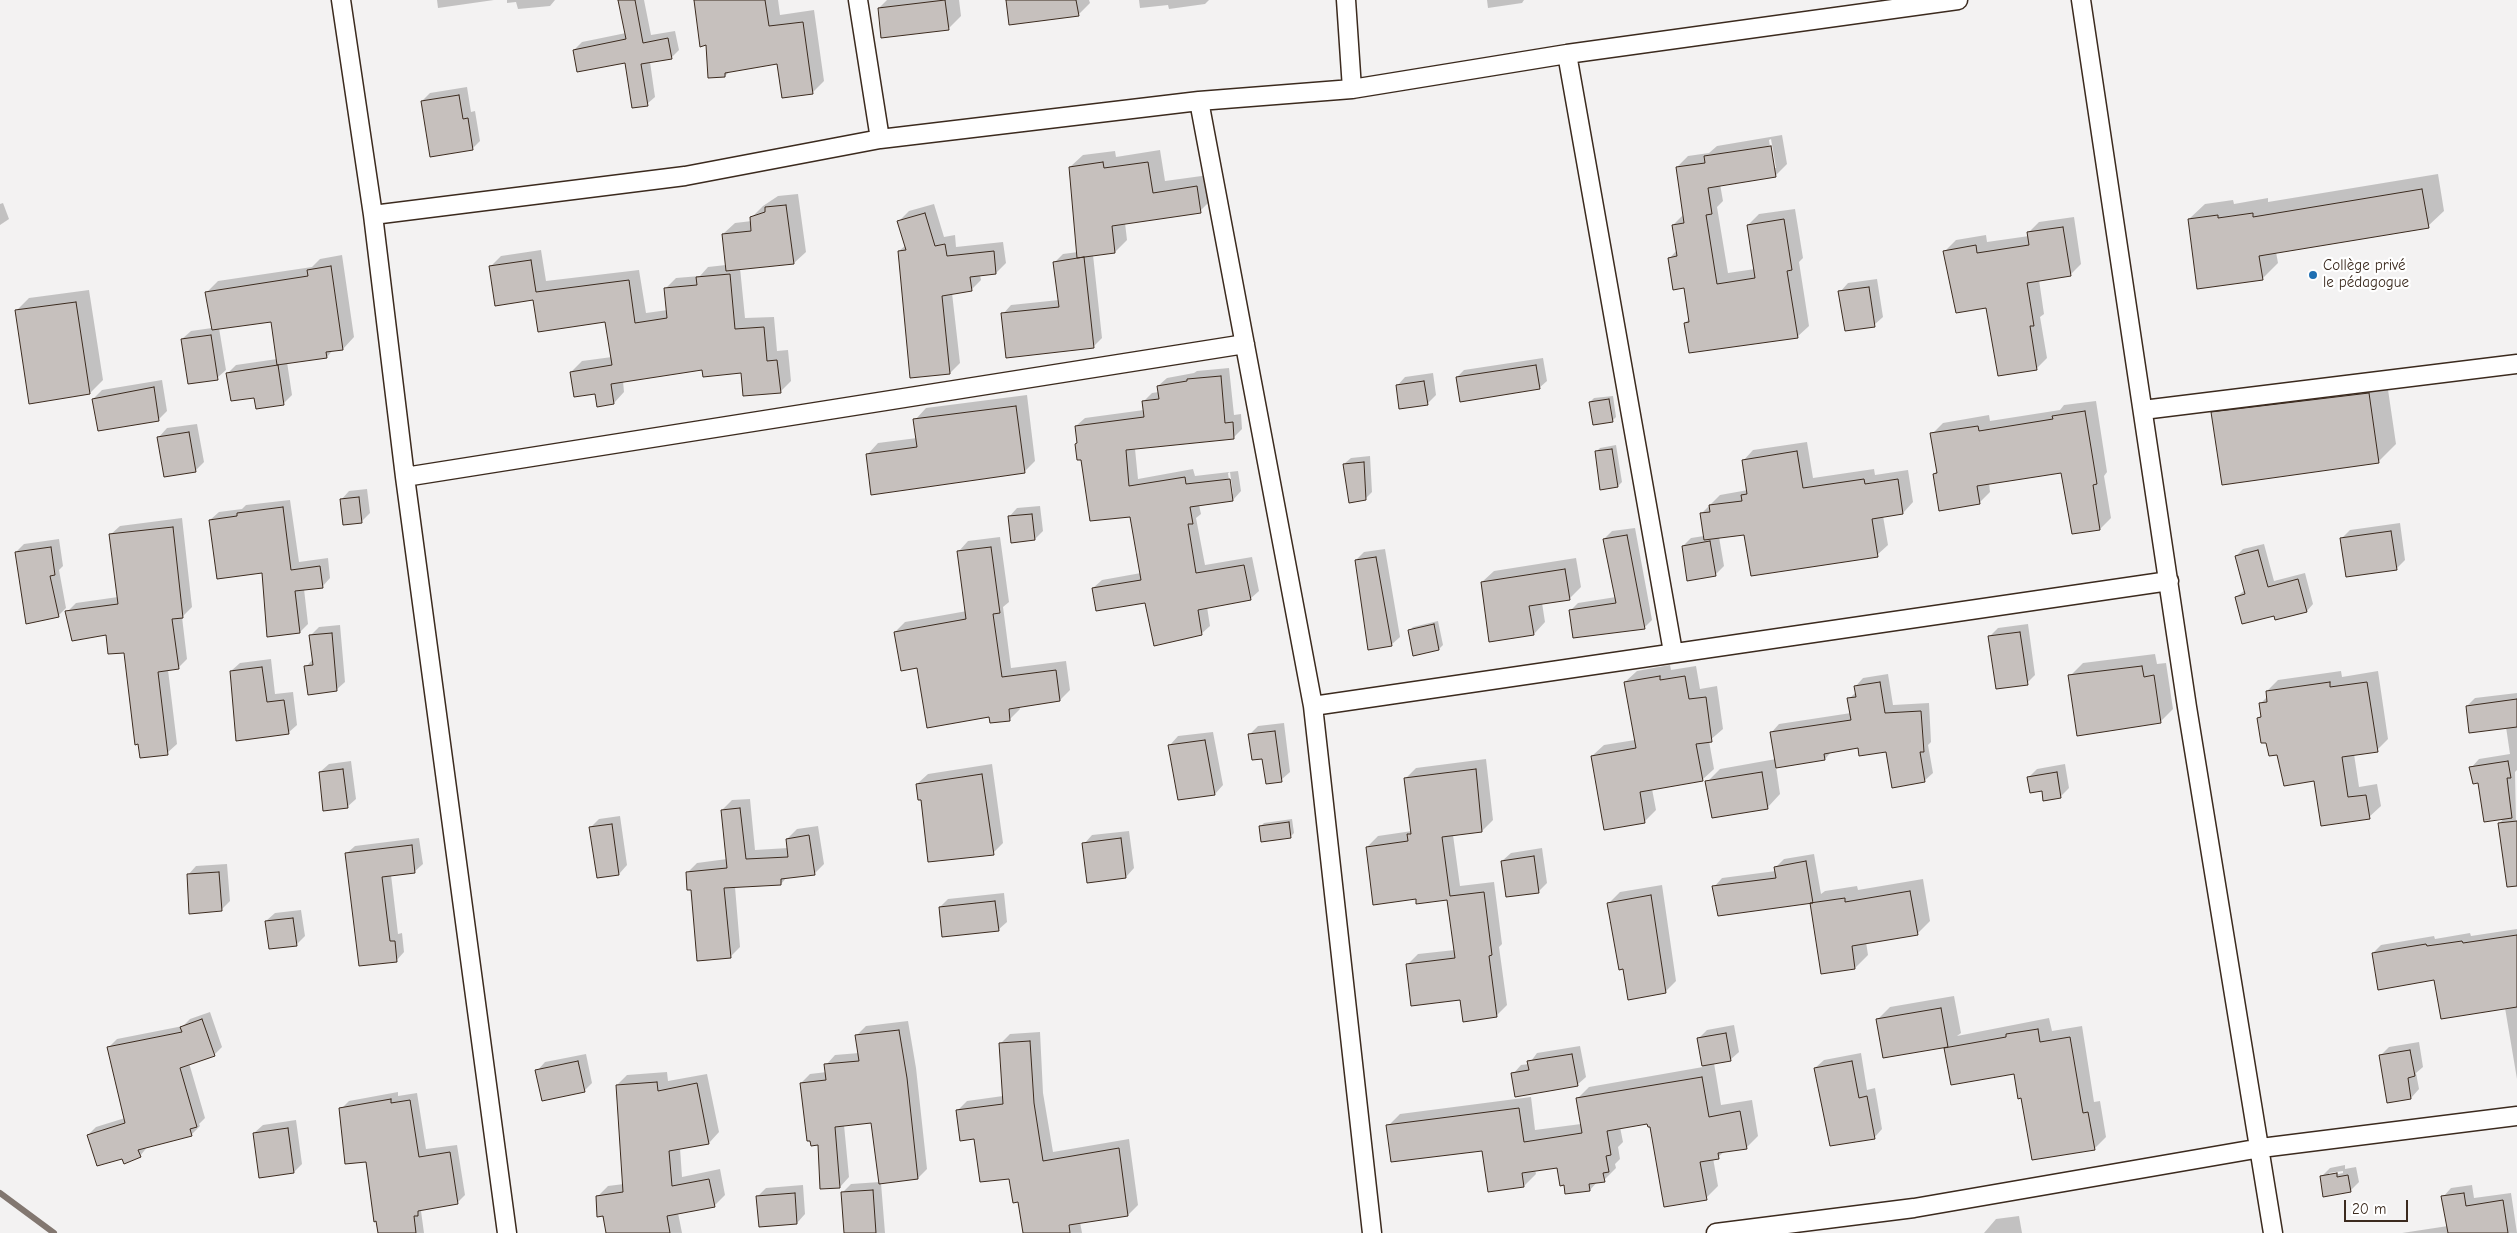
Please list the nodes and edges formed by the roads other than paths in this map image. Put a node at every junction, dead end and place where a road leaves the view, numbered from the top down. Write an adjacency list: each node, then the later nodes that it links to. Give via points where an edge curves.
1 (341, 0): 10 (street)
2 (858, 0): 9 (street)
3 (1346, 0): 7 (street)
4 (1958, 0): 6 (street)
5 (2081, 0): 13 (street)
6 (1567, 54): 7 (street); 16 (street)
7 (1352, 89): 8 (street)
8 (1199, 101): 9 (street); 11 (street)
9 (880, 139): 10 (street, via 685,176)
10 (373, 215): 14 (street)
11 (1245, 344): 14 (street); 17 (street)
12 (2517, 364): 13 (street)
13 (2143, 410): 15 (street)
14 (405, 477): 20 (street)
15 (2169, 581): 16 (street); 19 (street)
16 (1673, 652): 17 (street)
17 (1313, 706): 21 (street)
18 (2517, 1116): 19 (street)
19 (2260, 1148): 22 (street, via 1914,1208); 23 (street)
20 (507, 1233)
21 (1372, 1233)
22 (1716, 1233)
23 (2273, 1233)

